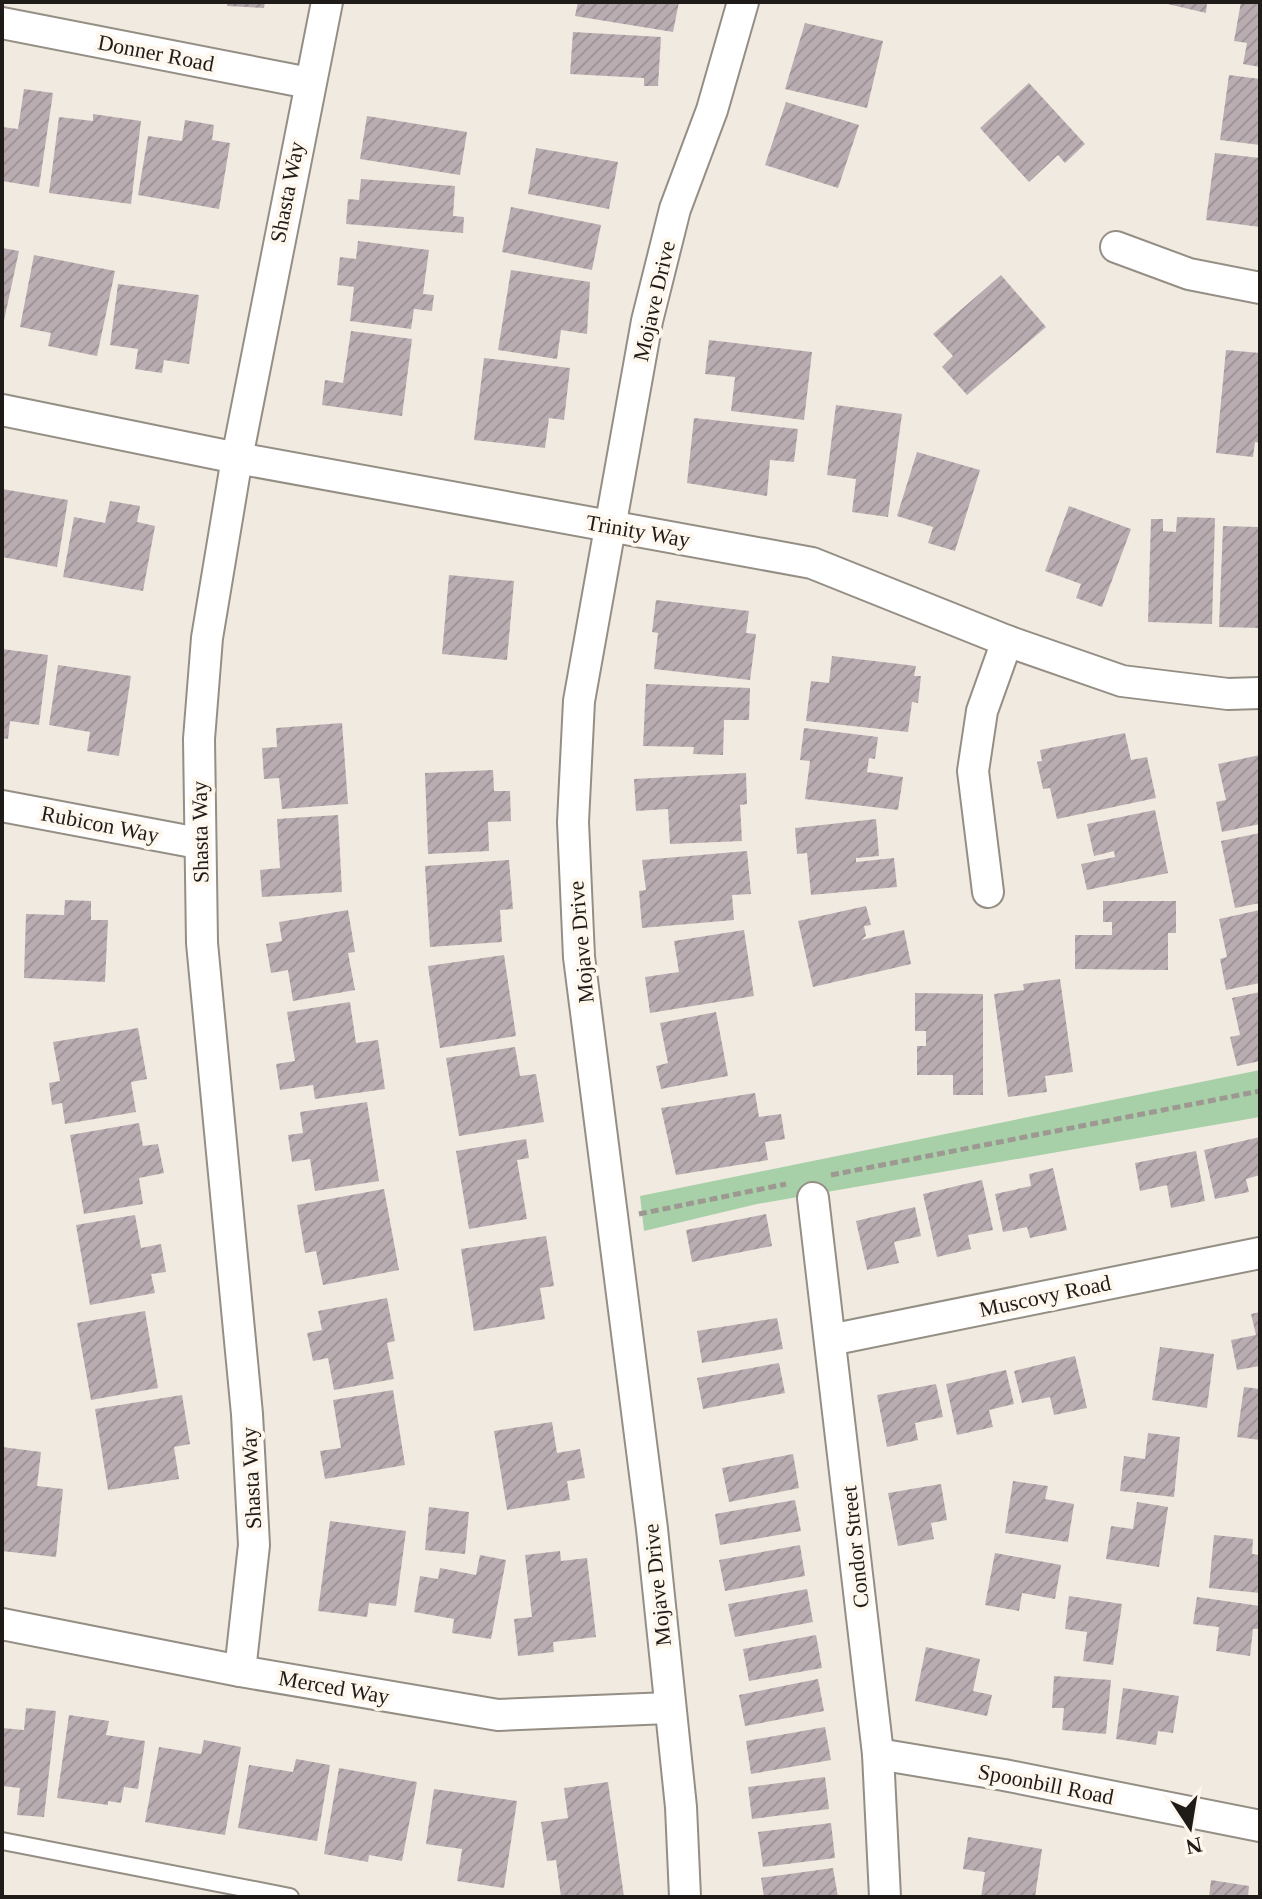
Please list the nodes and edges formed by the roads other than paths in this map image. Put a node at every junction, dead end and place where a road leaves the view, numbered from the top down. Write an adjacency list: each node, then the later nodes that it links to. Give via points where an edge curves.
1 (327, 2): 4 (street, Shasta Way)
2 (743, 2): 9 (street, Mojave Drive, via 671,223)
3 (2, 23): 4 (street, Donner Road)
4 (309, 83): 8 (street, Shasta Way)
5 (1116, 247): 6 (street, via 1189,274)
6 (1260, 288)
7 (2, 410): 8 (street, Trinity Way)
8 (237, 458): 9 (street, Trinity Way); 13 (street, Shasta Way, via 207,638)
9 (609, 528): 10 (street, Trinity Way, via 812,563); 20 (street, Mojave Drive, via 579,701 573,822 579,957 615,1219)
10 (1007, 641): 11 (street, Trinity Way, via 1122,681); 14 (street, via 982,711 973,771)
11 (1260, 693)
12 (2, 806): 13 (street, Rubicon Way)
13 (198, 843): 19 (street, Shasta Way, via 254,1545)
14 (988, 892)
15 (811, 1186): 17 (street, Condor Street)
16 (1260, 1253): 17 (street, Muscovy Road)
17 (830, 1340): 21 (street, Condor Street)
18 (2, 1624): 19 (street, Merced Way)
19 (240, 1671): 20 (street, Merced Way, via 498,1715)
20 (669, 1708): 25 (street, Mojave Drive)
21 (878, 1754): 22 (street, Spoonbill Road); 26 (street, Condor Street)
22 (1260, 1826)
23 (2, 1841): 24 (lane)
24 (290, 1897)
25 (685, 1897)
26 (885, 1897)

